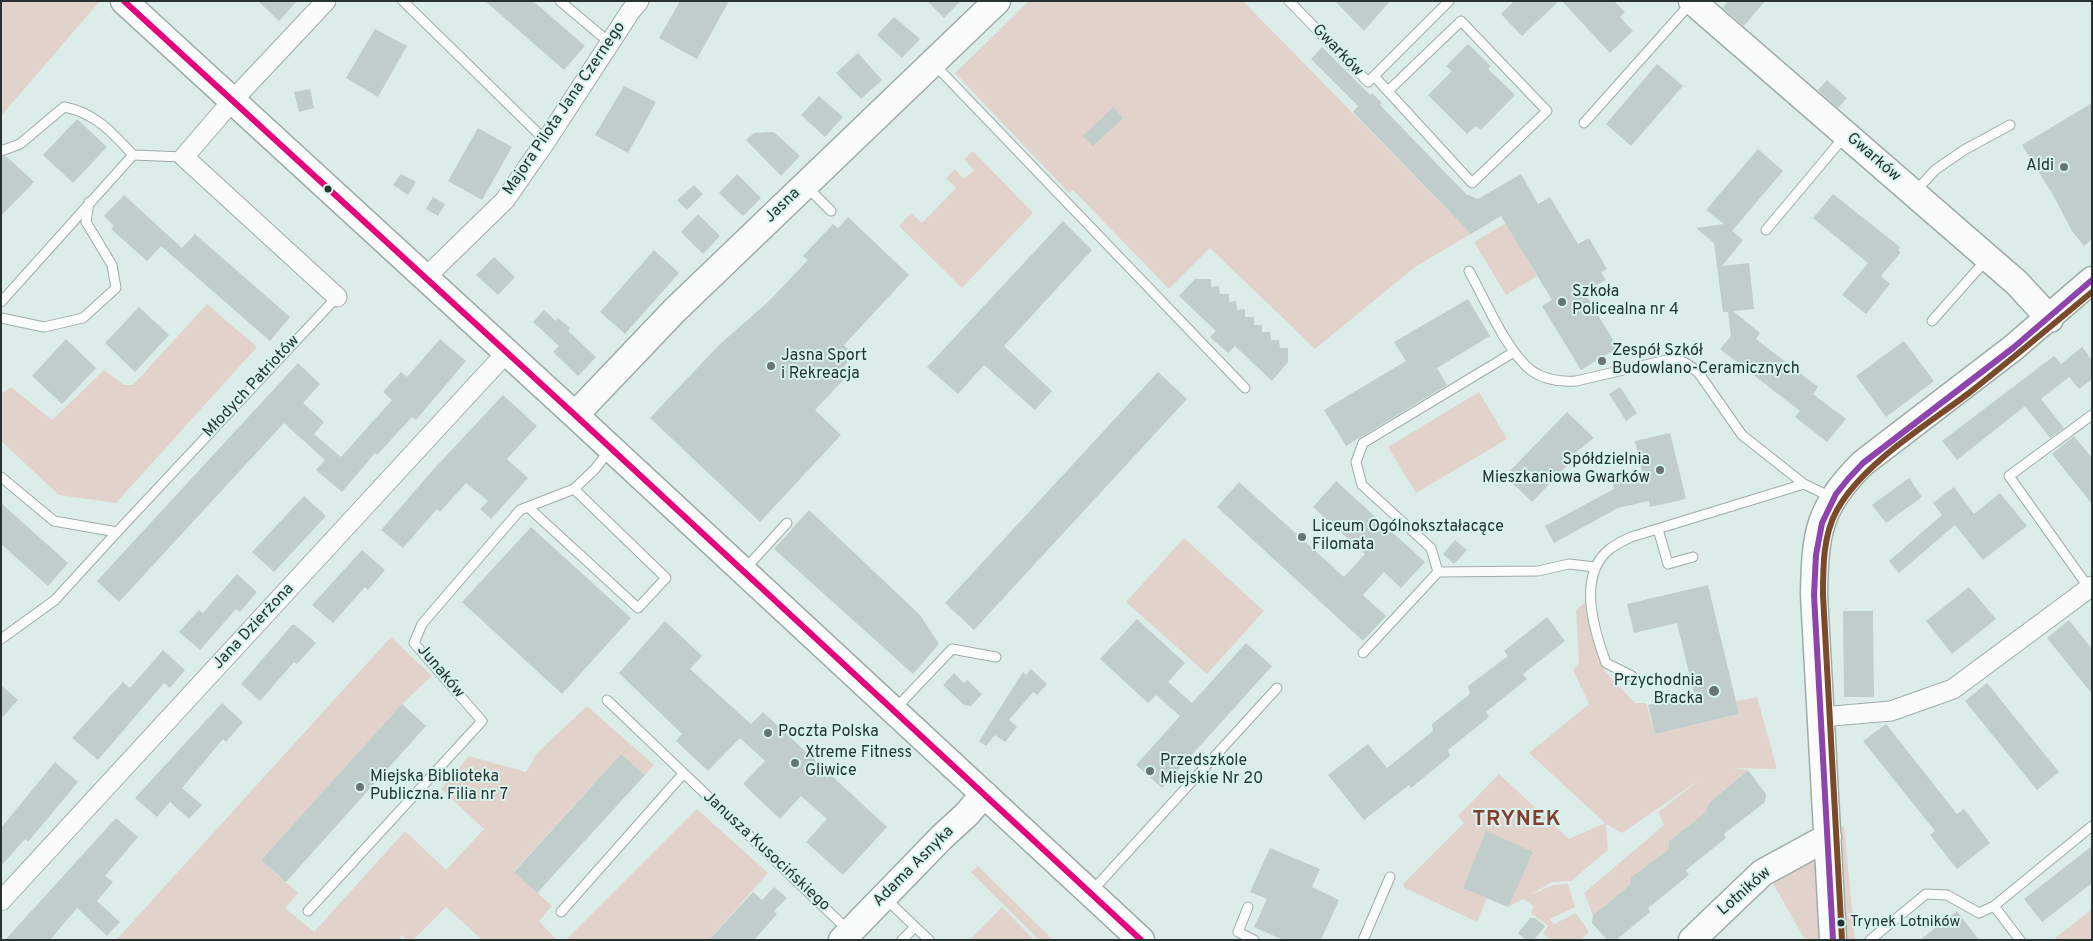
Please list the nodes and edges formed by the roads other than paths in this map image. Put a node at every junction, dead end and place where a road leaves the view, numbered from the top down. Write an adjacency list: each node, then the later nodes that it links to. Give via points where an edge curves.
1 (124, 1): 14 (street)
2 (326, 1): 14 (street)
3 (404, 1): 18 (lane)
4 (560, 1): 10 (lane)
5 (639, 1): 10 (street, Majora Pilota Jana Czernego)
6 (997, 1): 11 (street, Jasna)
7 (1290, 1): 12 (lane, Gwarków, via 1368,82)
8 (1449, 1): 12 (lane, Gwarków)
9 (1692, 1): 15 (lane); 17 (street, Gwarków)
10 (610, 43): 18 (street, Majora Pilota Jana Czernego)
11 (932, 62): 22 (street, Jasna); 38 (lane)
12 (1374, 76): 13 (lane)
13 (1388, 91): 13 (lane, via 1472,183 1547,111 1461,21)
14 (232, 101): 21 (street); 29 (street)
15 (1584, 123)
16 (2010, 125): 23 (lane, via 1935,170)
17 (1846, 134): 23 (street, Gwarków); 26 (lane)
18 (546, 141): 29 (street, Majora Pilota Jana Czernego, via 505,200)
19 (1, 151): 20 (lane, via 20,144 64,107 95,117)
20 (133, 155): 21 (lane); 24 (lane)
21 (184, 157): 31 (street, Młodych Patriotów)
22 (805, 185): 25 (lane); 39 (street, Jasna, via 675,310)
23 (1914, 193): 27 (street, Gwarków)
24 (89, 201): 32 (lane); 33 (lane, via 86,222 112,265 116,288 83,318 44,327)
25 (831, 211)
26 (1766, 230)
27 (1988, 258): 34 (street, Gwarków, via 2017,283); 35 (lane)
28 (1469, 271): 36 (lane)
29 (425, 278): 37 (street)
30 (2092, 280): 34 (street)
31 (337, 296): 49 (lane, Młodych Patriotów)
32 (1, 302)
33 (1, 318)
34 (2050, 319): 45 (street, via 1863,463)
35 (1932, 321)
36 (1514, 352): 43 (lane, via 1532,371 1562,382 1671,359 1683,361 1704,380 1742,435); 53 (lane, via 1364,443 1356,462 1362,485 1431,548)
37 (506, 353): 39 (street); 70 (street, Jana Dzierżona)
38 (1245, 388)
39 (575, 415): 41 (street)
40 (2092, 415): 54 (lane, via 2009,476)
41 (611, 448): 44 (lane, Junaków); 52 (street)
42 (1, 478): 49 (lane, via 54,521)
43 (1804, 484): 45 (lane); 48 (lane)
44 (574, 489): 46 (lane, Junaków); 46 (lane, via 666,578 638,608)
45 (1833, 498): 62 (street, via 1815,548)
46 (528, 507): 73 (lane, Junaków, via 520,510 422,624 414,643 482,720)
47 (787, 522): 52 (lane)
48 (1658, 528): 50 (lane, via 1668,564); 51 (lane, via 1631,537 1610,549)
49 (117, 532): 55 (lane, Młodych Patriotów, via 55,600)
50 (1693, 557)
51 (1595, 567): 53 (lane, via 1569,564 1538,571); 58 (lane, via 1590,590 1598,641 1606,663)
52 (743, 571): 61 (street)
53 (1438, 572): 56 (lane)
54 (2090, 587): 62 (street, via 1953,689 1891,711)
55 (1, 639)
56 (1364, 653)
57 (996, 657): 61 (lane, via 952,649)
58 (1632, 676)
59 (1276, 688): 68 (lane)
60 (607, 700): 63 (lane, Janusza Kusocińskiego)
61 (893, 710): 64 (street)
62 (1821, 717): 66 (street)
63 (683, 774): 74 (lane); 76 (lane, Janusza Kusocińskiego)
64 (984, 794): 68 (street); 69 (street, Adama Asnyka)
65 (2092, 826): 71 (lane)
66 (1828, 837): 82 (street, Lotników, via 1762,873); 83 (street)
67 (1390, 877): 81 (lane)
68 (1090, 893): 79 (street)
69 (884, 897): 75 (lane); 76 (street, Adama Asnyka)
70 (1, 901)
71 (1994, 906): 84 (lane, via 1979,913 1947,895 1926,894); 85 (lane)
72 (1248, 907): 80 (lane, via 1238,932)
73 (308, 911)
74 (561, 912)
75 (915, 927): 77 (lane); 78 (lane)
76 (846, 936)
77 (902, 940)
78 (928, 940)
79 (1141, 940)
80 (1254, 940)
81 (1363, 940)
82 (1692, 940)
83 (1833, 940)
84 (1870, 940)
85 (2020, 940)

